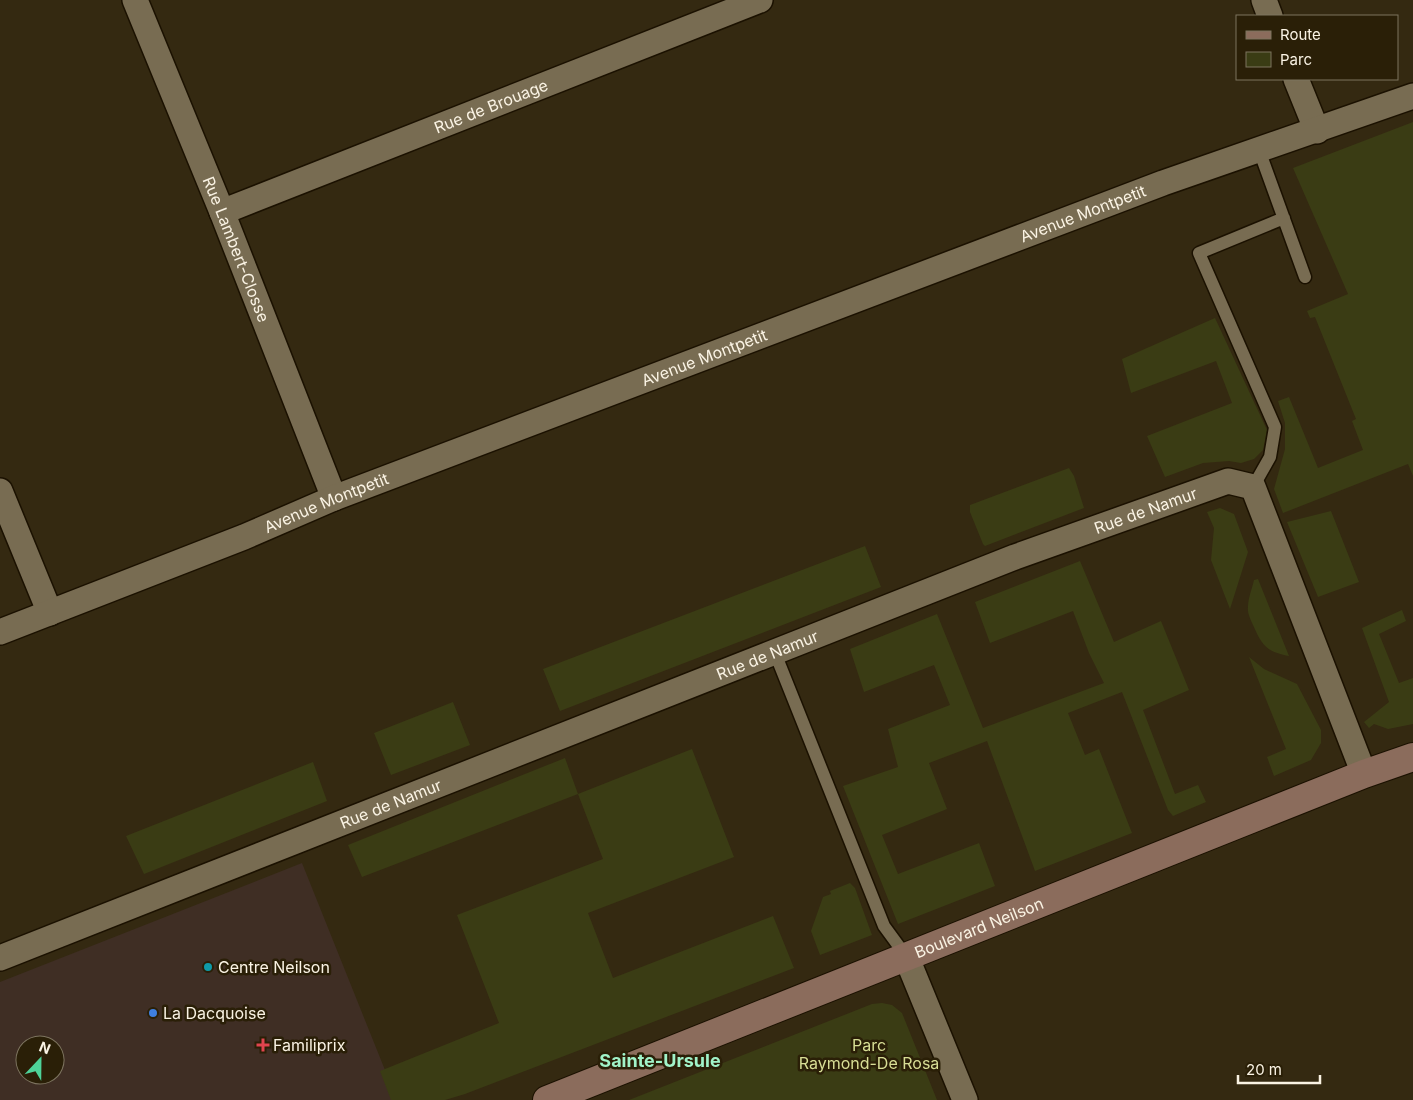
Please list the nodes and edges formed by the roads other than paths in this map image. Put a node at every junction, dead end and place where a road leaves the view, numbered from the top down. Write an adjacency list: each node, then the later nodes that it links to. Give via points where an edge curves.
1 (135, 0): 9 (street, Rue Lambert-Closse)
2 (760, 0): 9 (street, Rue de Brouage)
3 (1264, 0): 4 (street)
4 (1270, 15)
5 (1296, 80): 7 (street)
6 (1413, 96): 7 (street, Avenue Montpetit)
7 (1317, 131): 8 (street, Avenue Montpetit)
8 (1259, 150): 10 (lane); 14 (street, Avenue Montpetit, via 1144,190)
9 (222, 212): 14 (street, Rue Lambert-Closse)
10 (1284, 218): 11 (lane); 12 (lane, via 1199,253 1275,427 1270,457)
11 (1305, 277)
12 (1253, 487): 17 (street, Rue de Namur, via 1228,481 1015,557); 19 (street)
13 (0, 491): 15 (street)
14 (334, 498): 15 (street, Avenue Montpetit)
15 (50, 614): 16 (street, Avenue Montpetit)
16 (0, 632)
17 (775, 653): 20 (lane, via 884,926); 21 (street, Rue de Namur)
18 (1413, 757): 19 (main road, Boulevard Neilson)
19 (1364, 774): 20 (main road, Boulevard Neilson)
20 (906, 956): 22 (main road, Boulevard Neilson); 23 (street)
21 (0, 958)
22 (547, 1100)
23 (966, 1100)

